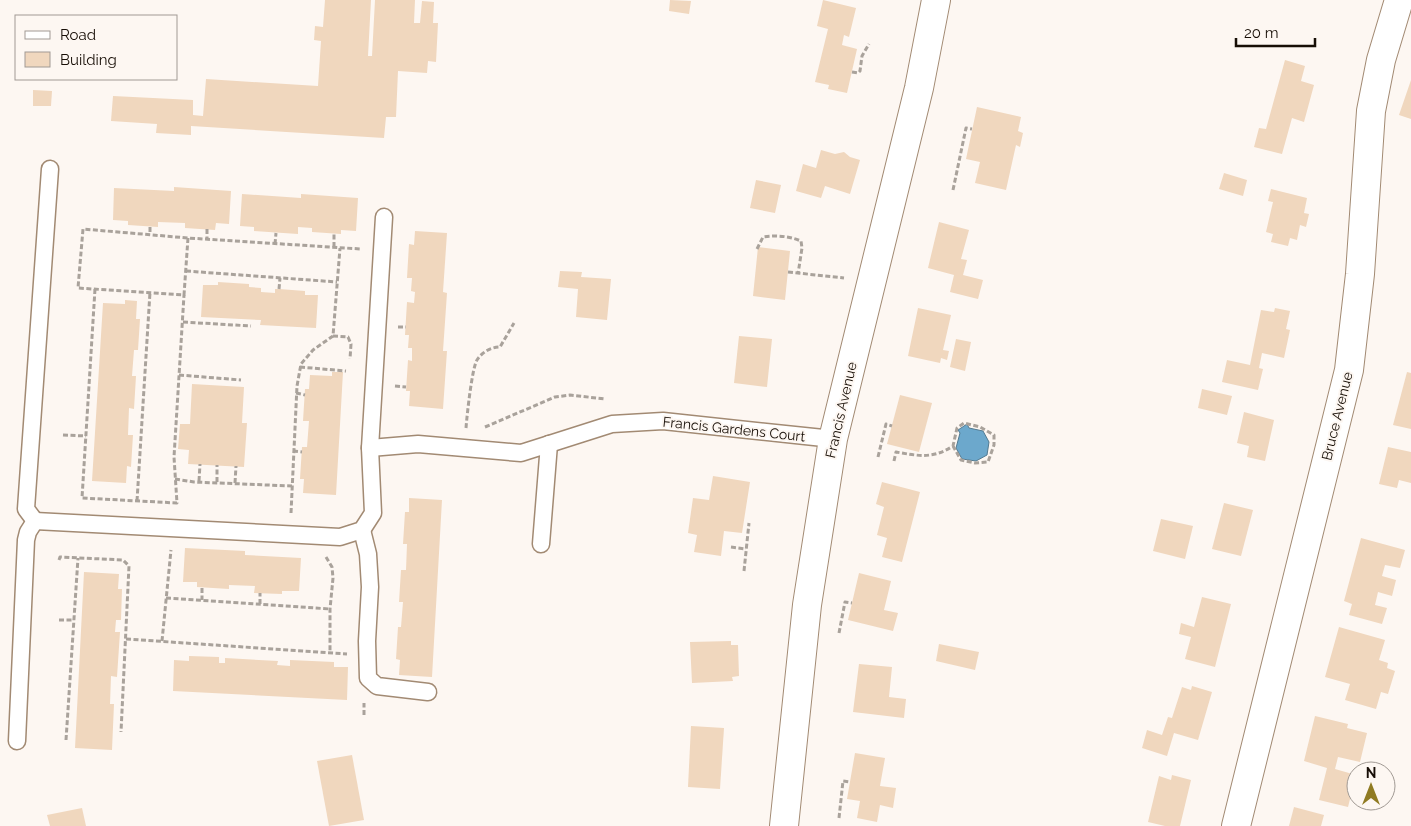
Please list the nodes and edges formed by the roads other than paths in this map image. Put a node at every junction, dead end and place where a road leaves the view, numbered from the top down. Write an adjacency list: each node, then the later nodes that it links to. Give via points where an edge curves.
1 (936, 0): 5 (street, Francis Avenue, via 919,88)
2 (1399, 0): 14 (street, Bruce Avenue, via 1370,110 1360,274 1349,370)
3 (50, 169): 8 (lane, via 26,509)
4 (384, 217): 7 (lane)
5 (833, 439): 6 (lane, Francis Gardens Court, via 663,421 612,424); 13 (street, Francis Avenue, via 807,605)
6 (550, 444): 7 (lane, Francis Gardens Court, via 521,453 418,444); 10 (lane)
7 (370, 448): 9 (lane, via 373,513)
8 (34, 521): 9 (lane, via 340,537); 12 (lane, via 26,540)
9 (362, 530): 11 (lane, via 370,579 368,678 377,686)
10 (541, 544)
11 (428, 692)
12 (17, 741)
13 (784, 826)
14 (1236, 826)

